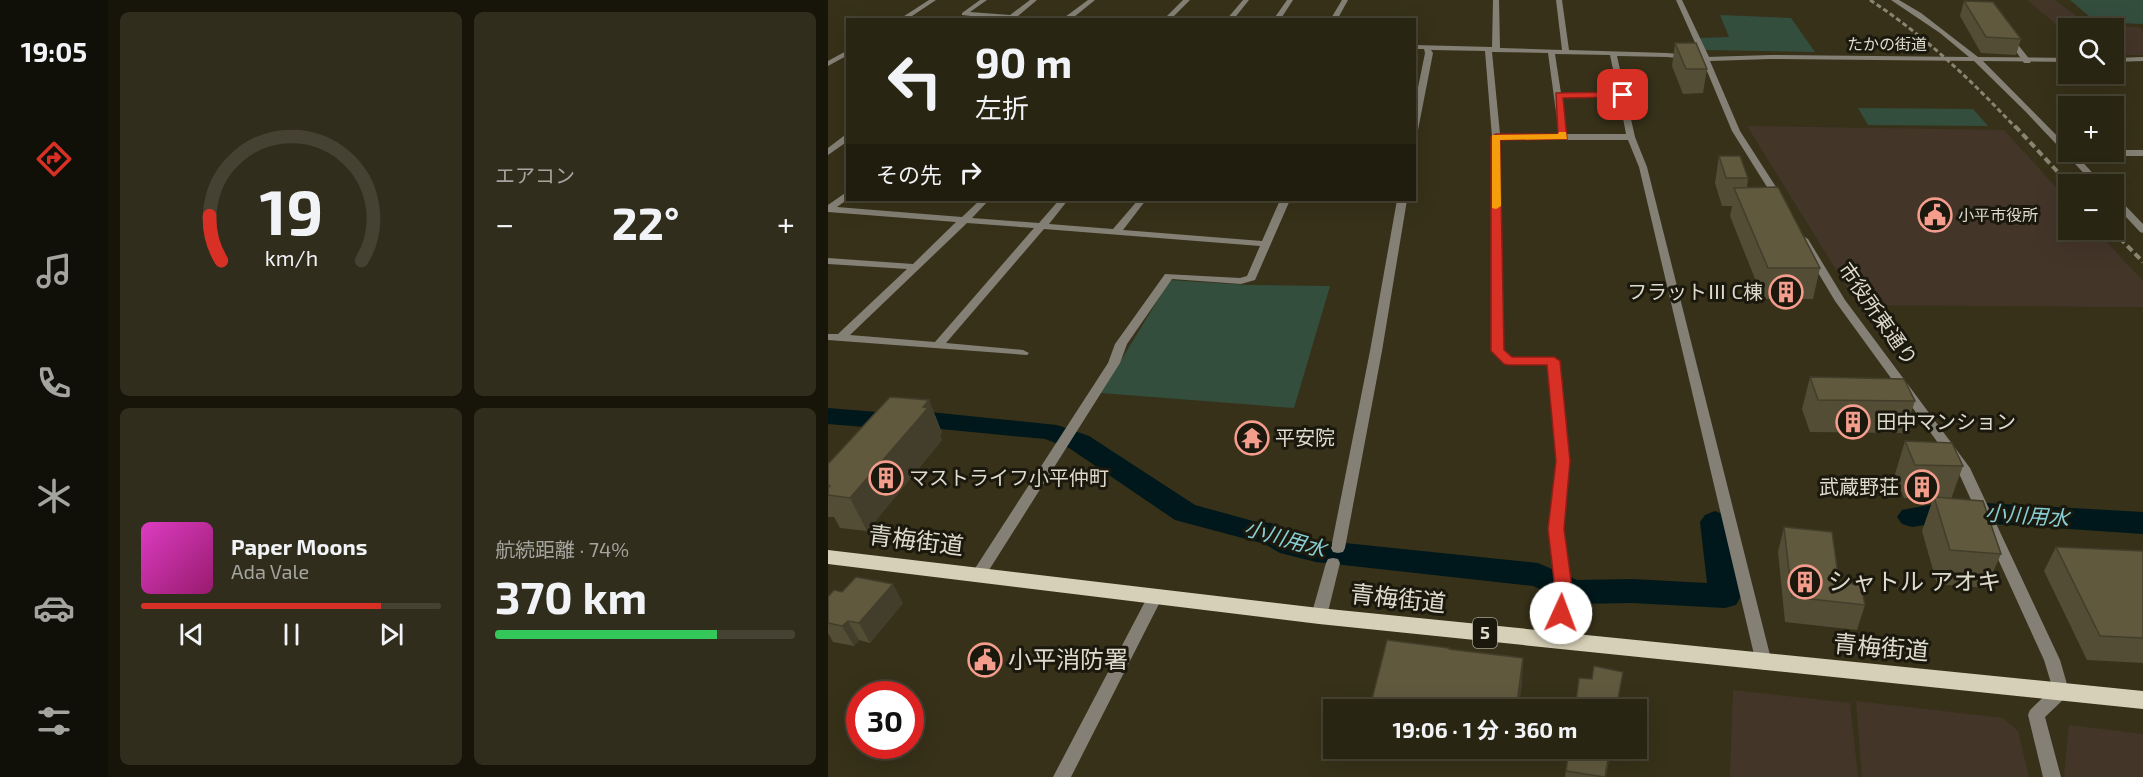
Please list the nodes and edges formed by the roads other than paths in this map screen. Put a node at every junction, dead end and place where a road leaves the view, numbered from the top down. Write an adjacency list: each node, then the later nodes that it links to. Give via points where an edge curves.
1 (933, 0): 14 (street)
2 (984, 0): 13 (street)
3 (1034, 0): 15 (street)
4 (1092, 0): 16 (street)
5 (1187, 0): 17 (street)
6 (1246, 0): 18 (street)
7 (1290, 0): 19 (street)
8 (1345, 0): 20 (street)
9 (1496, 0): 24 (street)
10 (1558, 0): 26 (street)
11 (1680, 0): 29 (street)
12 (1893, 0): 31 (street, via 1924,18)
13 (961, 17): 15 (street)
14 (904, 18)
15 (1010, 18)
16 (1068, 18)
17 (1169, 18)
18 (1231, 18)
19 (1277, 18)
20 (1334, 18)
21 (2002, 28): 32 (street)
22 (1416, 47): 23 (street, たかの街道)
23 (1427, 48): 24 (street, たかの街道); 38 (street)
24 (1492, 50): 25 (street, たかの街道); 39 (street)
25 (1551, 51): 26 (street, たかの街道); 36 (street)
26 (1566, 51): 28 (street, たかの街道)
27 (846, 53): 35 (street)
28 (1613, 53): 29 (street, たかの街道); 37 (street)
29 (1706, 59): 31 (street, たかの街道); 56 (street, via 1736,131)
30 (2143, 59): 34 (street)
31 (1977, 60): 32 (street, たかの街道); 43 (street)
32 (2027, 60): 33 (street, たかの街道)
33 (2058, 60)
34 (2124, 60)
35 (828, 64)
36 (1559, 95): 37 (street); 40 (street)
37 (1623, 95): 41 (street)
38 (1416, 120)
39 (1496, 137): 40 (street); 76 (street, via 1498,351 1509,361 1554,361 1563,461 1556,529 1561,613)
40 (1563, 137): 41 (street)
41 (1632, 137): 77 (street, via 1643,167)
42 (846, 138): 44 (street)
43 (2058, 141)
44 (828, 152)
45 (2124, 153): 46 (street)
46 (2143, 153)
47 (2078, 162): 48 (street)
48 (2090, 174)
49 (846, 195): 55 (street)
50 (984, 201): 58 (street)
51 (1063, 201): 59 (street)
52 (1141, 201): 62 (street)
53 (1285, 201): 63 (street)
54 (1401, 201): 70 (street)
55 (830, 206): 58 (street)
56 (1785, 210)
57 (2124, 210): 61 (street)
58 (964, 220): 59 (street); 65 (street)
59 (1040, 226): 62 (street); 68 (street)
60 (1797, 228): 78 (street, 市役所東通り, via 1840,301 1963,468 2052,660)
61 (2143, 230)
62 (1116, 232): 63 (street)
63 (1266, 244): 73 (street, via 1251,278 1241,281 1169,276 1121,344 1114,363)
64 (828, 261): 65 (street)
65 (915, 267): 67 (street)
66 (828, 337): 67 (street)
67 (841, 338): 68 (street)
68 (938, 346): 69 (street)
69 (1023, 353)
70 (1338, 548)
71 (828, 557): 73 (main road, 青梅街道 / 5)
72 (1333, 563): 75 (street)
73 (979, 574): 74 (main road, 青梅街道 / 5)
74 (1154, 598): 75 (main road, 青梅街道 / 5); 80 (street)
75 (1319, 616): 76 (main road, 青梅街道 / 5)
76 (1554, 641): 77 (main road, 青梅街道 / 5)
77 (1764, 663): 78 (main road, 青梅街道 / 5)
78 (2061, 691): 79 (main road, 青梅街道 / 5); 81 (street, via 2036,716)
79 (2143, 700)
80 (1062, 777)
81 (2052, 777)

